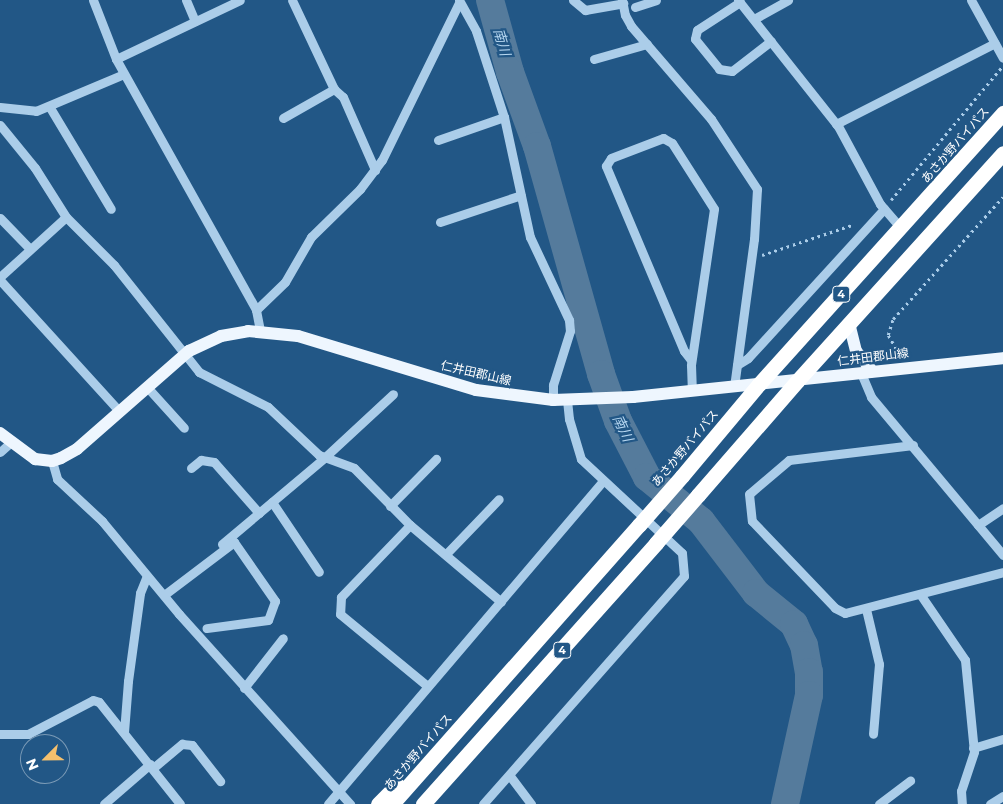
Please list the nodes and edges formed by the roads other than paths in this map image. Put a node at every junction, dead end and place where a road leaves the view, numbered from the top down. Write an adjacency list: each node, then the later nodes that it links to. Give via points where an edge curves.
1 (93, 0): 19 (street)
2 (186, 0): 14 (street)
3 (240, 0): 14 (street)
4 (292, 0): 22 (street)
5 (573, 0): 10 (street, via 585,10)
6 (656, 0): 12 (street)
7 (788, 0): 13 (street)
8 (971, 0): 16 (street)
9 (459, 1): 26 (street, via 476,31); 32 (street, via 414,98)
10 (623, 1): 17 (street, via 625,15)
11 (739, 1): 13 (street); 15 (street, via 697,30 695,39 719,69 732,71)
12 (635, 7)
13 (754, 19): 15 (street)
14 (195, 20): 19 (street)
15 (771, 41): 28 (street)
16 (995, 43): 18 (street); 28 (street)
17 (647, 44): 20 (street); 48 (street, via 711,119 756,189 752,258)
18 (1003, 58)
19 (116, 59): 21 (street)
20 (594, 59)
21 (124, 74): 23 (street); 42 (street)
22 (334, 88): 27 (street); 32 (street, via 343,97)
23 (49, 106): 24 (street, via 36,111); 34 (street)
24 (0, 107)
25 (1003, 113): 39 (highway, あさか野バイパス / 4)
26 (504, 117): 30 (street); 33 (street)
27 (283, 118)
28 (836, 124): 35 (street)
29 (0, 125): 36 (street, via 35,168)
30 (438, 140)
31 (1003, 153): 43 (highway, 4)
32 (375, 170): 42 (street, via 311,237 286,282)
33 (521, 194): 38 (street); 56 (street, via 530,237 570,320 570,331 553,385)
34 (111, 209)
35 (884, 209): 39 (street); 48 (street, via 748,358)
36 (66, 217): 40 (street); 45 (street, via 114,265)
37 (0, 218): 40 (street)
38 (440, 222)
39 (902, 228): 51 (highway, あさか野バイパス / 4)
40 (30, 250): 41 (street)
41 (0, 279): 58 (street)
42 (256, 310): 44 (street)
43 (850, 323): 49 (main road, via 856,351); 50 (highway, 4)
44 (260, 331): 45 (main road, 仁井田郡山線, via 220,336); 56 (main road, 仁井田郡山線, via 298,336 476,390)
45 (186, 353): 52 (main road, 仁井田郡山線); 64 (street, via 204,376 272,410)
46 (1002, 356): 49 (main road, 仁井田郡山線)
47 (691, 360): 47 (street, via 714,209 672,143 663,138 612,158 606,166 684,351); 54 (street)
48 (737, 365): 53 (street)
49 (867, 372): 50 (main road, 仁井田郡山線); 62 (street, via 871,397)
50 (797, 380): 51 (main road, 仁井田郡山線); 96 (highway, 4, bridge)
51 (759, 384): 53 (main road, 仁井田郡山線); 90 (highway, あさか野バイパス / 4, bridge)
52 (147, 387): 58 (main road, 仁井田郡山線); 59 (street)
53 (734, 387): 54 (main road, 仁井田郡山線)
54 (692, 391): 57 (main road, 仁井田郡山線)
55 (392, 394): 64 (street)
56 (553, 400): 57 (main road, 仁井田郡山線)
57 (567, 400): 68 (street, via 569,419 581,458)
58 (119, 411): 66 (main road, 仁井田郡山線, via 77,449)
59 (184, 428)
60 (0, 433): 61 (main road)
61 (11, 442): 63 (street); 66 (main road, via 35,459)
62 (913, 445): 74 (street); 85 (street, via 789,460 748,498 752,521 835,608 848,613)
63 (0, 452)
64 (324, 458): 70 (street); 71 (street, via 354,468)
65 (436, 459): 71 (street)
66 (52, 462): 81 (street, via 57,478 102,521)
67 (191, 468): 73 (street, via 201,460 214,462)
68 (602, 482): 84 (street); 98 (street, via 682,553 684,576)
69 (499, 499): 77 (street)
70 (272, 502): 73 (street); 79 (street)
71 (390, 506): 75 (street)
72 (1003, 508): 74 (street)
73 (259, 513): 76 (street, via 221,545)
74 (978, 524): 78 (street)
75 (410, 525): 77 (street); 88 (street, via 341,597 340,614)
76 (222, 551): 83 (street); 86 (street, via 234,542 275,601 268,620)
77 (446, 554): 84 (street)
78 (1003, 555)
79 (319, 572)
80 (1003, 572): 82 (street)
81 (147, 576): 83 (street); 91 (street, via 140,593)
82 (920, 594): 85 (street); 95 (street, via 965,660)
83 (164, 595): 89 (street)
84 (501, 602): 88 (street)
85 (866, 609): 93 (street, via 879,664)
86 (208, 628)
87 (283, 638): 89 (street)
88 (426, 685): 101 (street)
89 (244, 688): 101 (street)
90 (492, 690): 108 (highway, 4); 109 (highway, あさか野バイパス / 4)
91 (124, 732): 92 (street, via 99,702 93,700 28,734); 97 (street)
92 (0, 734)
93 (873, 734)
94 (1003, 739): 95 (street)
95 (973, 748): 116 (street, via 961,791)
96 (467, 756): 110 (highway, 4); 111 (highway, 4)
97 (152, 766): 99 (street, via 182,744 192,745); 104 (street); 105 (street)
98 (510, 776): 112 (street); 113 (street)
99 (220, 781)
100 (910, 781): 102 (street)
101 (338, 792): 106 (street); 107 (street)
102 (891, 795): 114 (street); 115 (street)
103 (1003, 796): 117 (street)
104 (104, 804)
105 (180, 804)
106 (328, 804)
107 (350, 804)
108 (378, 804)
109 (392, 804)
110 (423, 804)
111 (431, 804)
112 (483, 804)
113 (531, 804)
114 (879, 804)
115 (896, 804)
116 (962, 804)
117 (990, 804)

